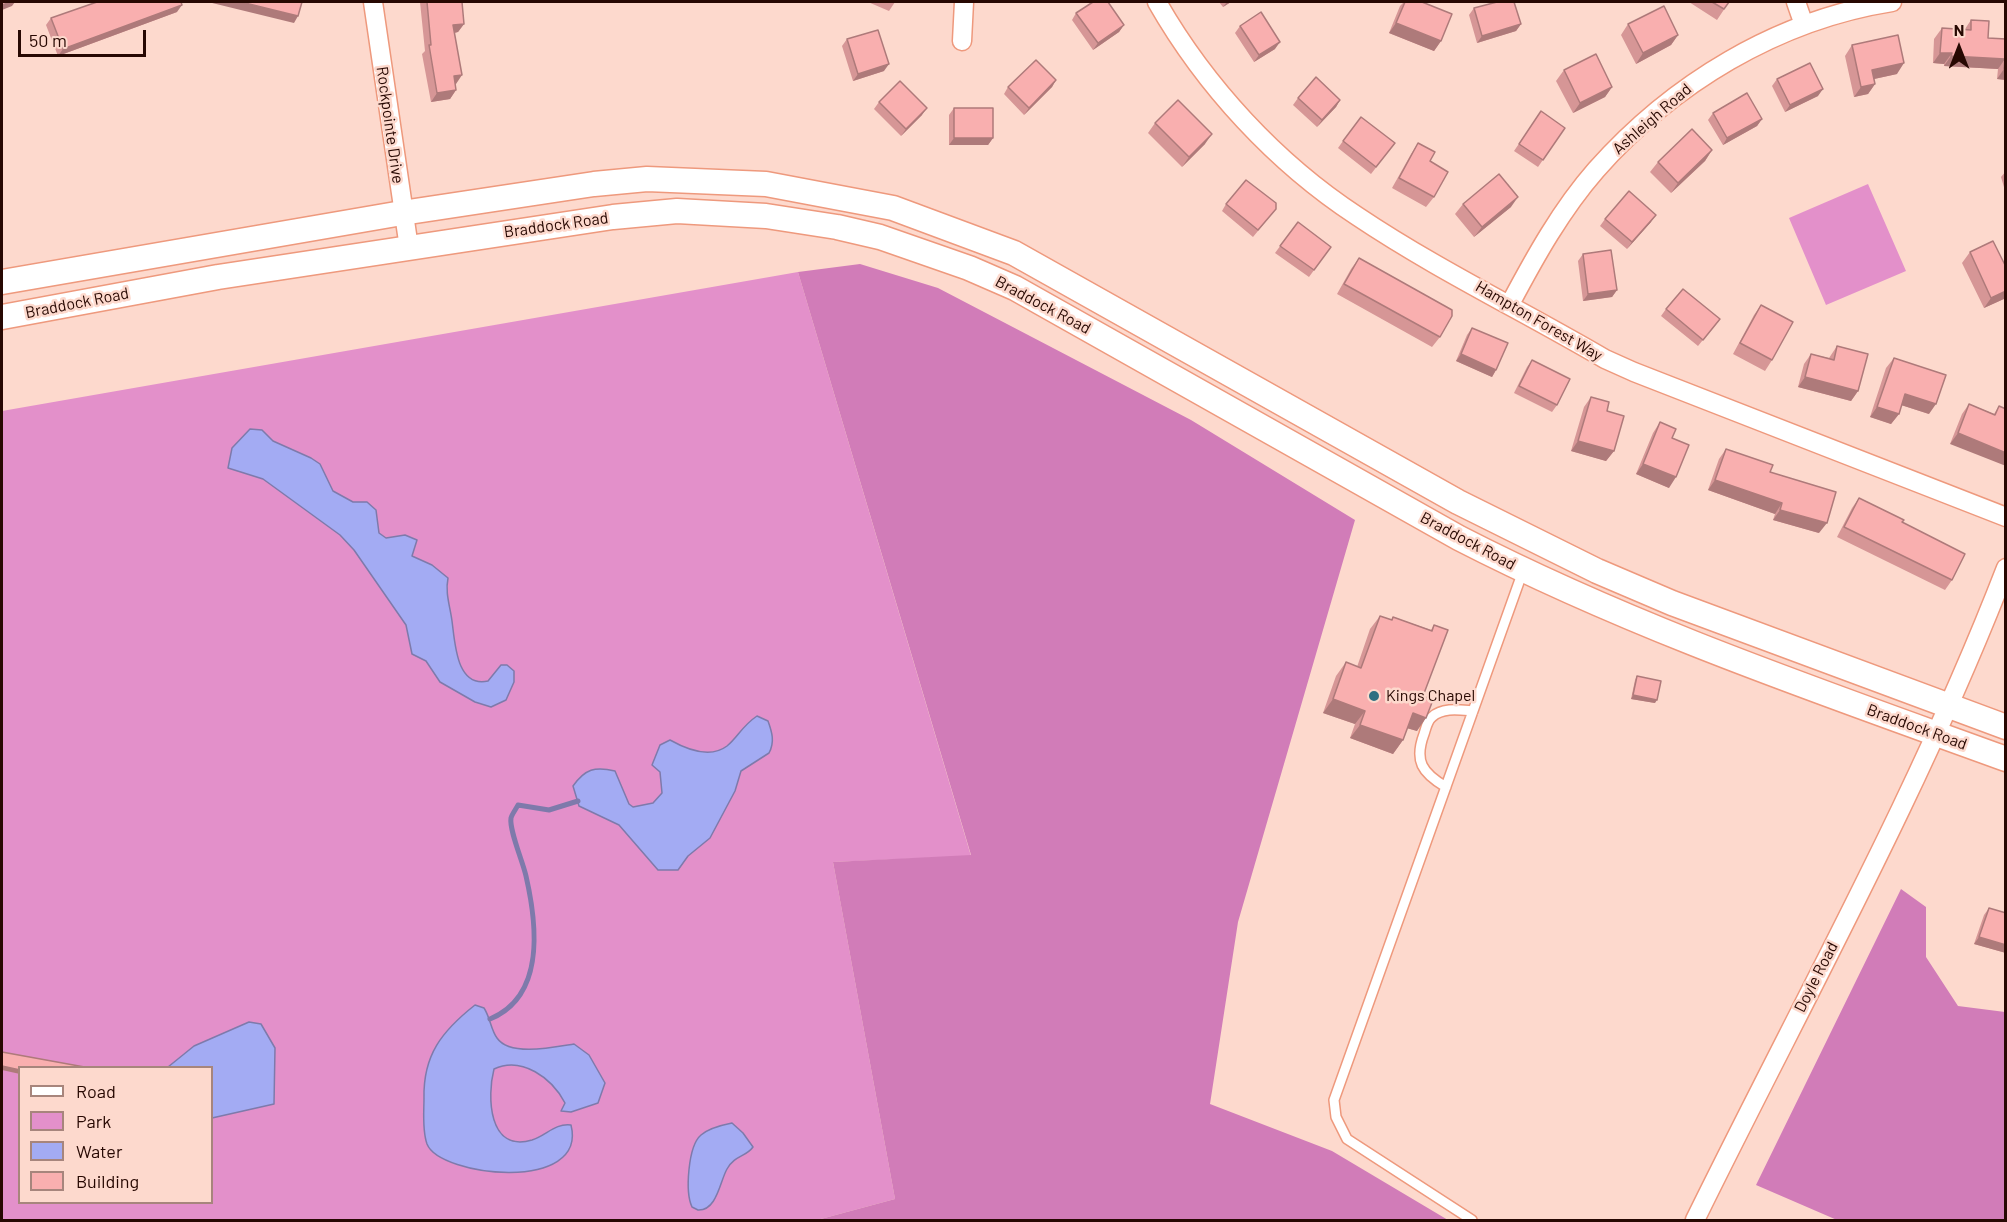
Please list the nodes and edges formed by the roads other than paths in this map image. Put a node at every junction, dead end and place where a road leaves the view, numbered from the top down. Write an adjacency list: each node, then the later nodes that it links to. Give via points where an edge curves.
1 (373, 2): 8 (street, Rockpointe Drive)
2 (964, 2): 7 (street)
3 (1157, 2): 11 (street, Hampton Forest Way, via 1206,75 1252,128 1302,175 1392,238)
4 (1796, 2): 6 (street)
5 (1892, 2): 6 (street, Ashleigh Road)
6 (1804, 24): 11 (street, Ashleigh Road, via 1715,68 1670,99 1631,133 1565,210)
7 (962, 41)
8 (402, 213): 9 (street, Rockpointe Drive); 10 (main road, Braddock Road); 16 (main road, Braddock Road, via 647,179 766,184 893,208 1014,253 1458,502 1587,567 1672,603)
9 (408, 248): 12 (main road, Braddock Road, via 218,277); 15 (main road, Braddock Road, via 676,211 766,216 880,237 1015,288)
10 (2, 282)
11 (1510, 304): 13 (street, Hampton Forest Way, via 1634,372)
12 (2, 317)
13 (2006, 517)
14 (2006, 568): 16 (street, Doyle Road)
15 (1523, 571): 17 (lane); 19 (main road, Braddock Road, via 1639,624)
16 (1948, 706): 18 (main road, Braddock Road); 19 (street, Doyle Road)
17 (1473, 711): 21 (lane); 21 (lane, via 1449,710 1428,722 1420,759 1431,779)
18 (2006, 727)
19 (1935, 733): 20 (main road, Braddock Road); 23 (street, Doyle Road, via 1914,784)
20 (2006, 759)
21 (1446, 788): 22 (lane, via 1335,1109 1347,1139)
22 (1472, 1221)
23 (1695, 1221)

